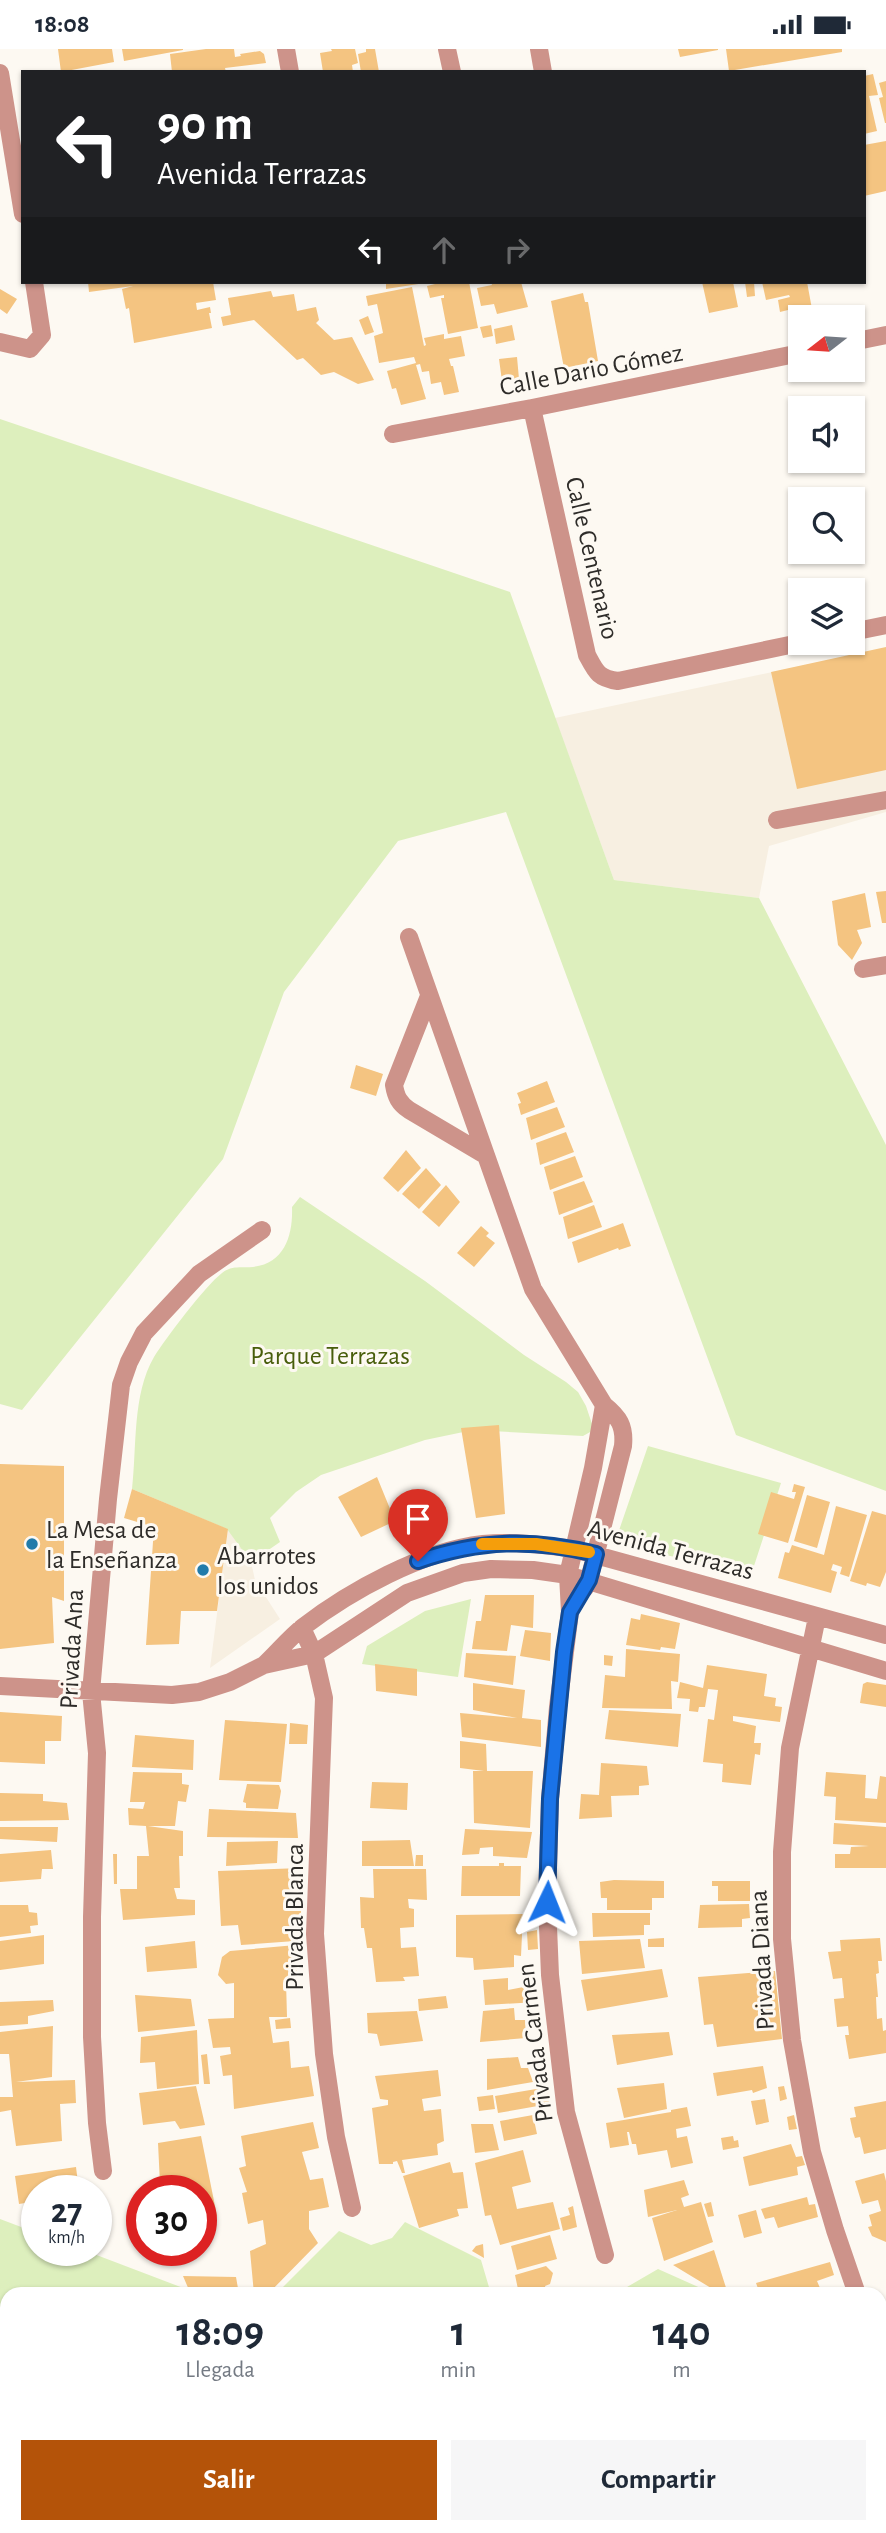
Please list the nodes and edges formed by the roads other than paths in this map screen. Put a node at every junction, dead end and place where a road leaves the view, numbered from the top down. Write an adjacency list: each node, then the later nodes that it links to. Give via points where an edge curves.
1 (286, 49): 4 (street)
2 (447, 49): 5 (street)
3 (539, 49): 6 (street)
4 (290, 70)
5 (452, 70)
6 (543, 70)
7 (0, 73): 8 (street)
8 (21, 202)
9 (34, 284): 12 (street, via 42,335 30,349)
10 (886, 335): 11 (street)
11 (865, 339)
12 (0, 342)
13 (788, 355): 14 (street, Calle Dario Gómez)
14 (532, 408): 15 (street, Calle Dario Gómez); 18 (street, Calle Centenario, via 587,655 604,679 618,681)
15 (393, 434)
16 (886, 625): 17 (street)
17 (865, 629)
18 (788, 645)
19 (886, 800): 20 (street)
20 (777, 820)
21 (409, 937): 24 (street, Privada Carmen)
22 (886, 965): 23 (street)
23 (863, 969)
24 (429, 996): 25 (street, Privada Carmen); 25 (street, via 394,1085 396,1096 401,1105)
25 (485, 1155): 27 (street, Privada Carmen, via 533,1289)
26 (261, 1230): 43 (street, Privada Ana, via 199,1274 144,1333 129,1362 121,1385)
27 (604, 1405): 28 (street, Privada Carmen); 29 (street, Privada Carmen, via 622,1426 623,1446)
28 (593, 1468): 29 (street); 30 (street, Privada Carmen)
29 (616, 1473): 31 (street, Privada Carmen)
30 (574, 1549): 31 (street, Avenida Terrazas); 32 (street, Privada Carmen); 36 (street, Avenida Terrazas, via 506,1543 452,1550 396,1571)
31 (596, 1554): 33 (street, Privada Carmen); 35 (street, Avenida Terrazas)
32 (568, 1575): 33 (street, Avenida Terrazas); 34 (street, Privada Carmen); 39 (street, Avenida Terrazas, via 491,1569 463,1573 407,1593)
33 (589, 1580): 34 (street, Privada Carmen); 38 (street, Avenida Terrazas)
34 (570, 1612): 46 (street, Privada Carmen, via 550,1799 550,1975 566,2112)
35 (817, 1617): 37 (street, Avenida Terrazas); 38 (street, Privada Diana)
36 (302, 1628): 39 (street, Privada Blanca); 40 (street, Avenida Terrazas)
37 (886, 1635)
38 (810, 1648): 41 (street, Avenida Terrazas); 47 (street, Privada Diana, via 790,1748 782,1852 782,1940 792,2040 812,2152)
39 (314, 1654): 40 (street, Avenida Terrazas); 45 (street, Privada Blanca, via 324,1698 316,1947 324,2054)
40 (264, 1665): 43 (street, Avenida Terrazas, via 199,1692)
41 (886, 1671)
42 (0, 1686): 43 (street, Avenida Terrazas)
43 (91, 1692): 44 (street, Privada Ana, via 97,1753 92,2037)
44 (103, 2171)
45 (352, 2208)
46 (605, 2255)
47 (855, 2287)

